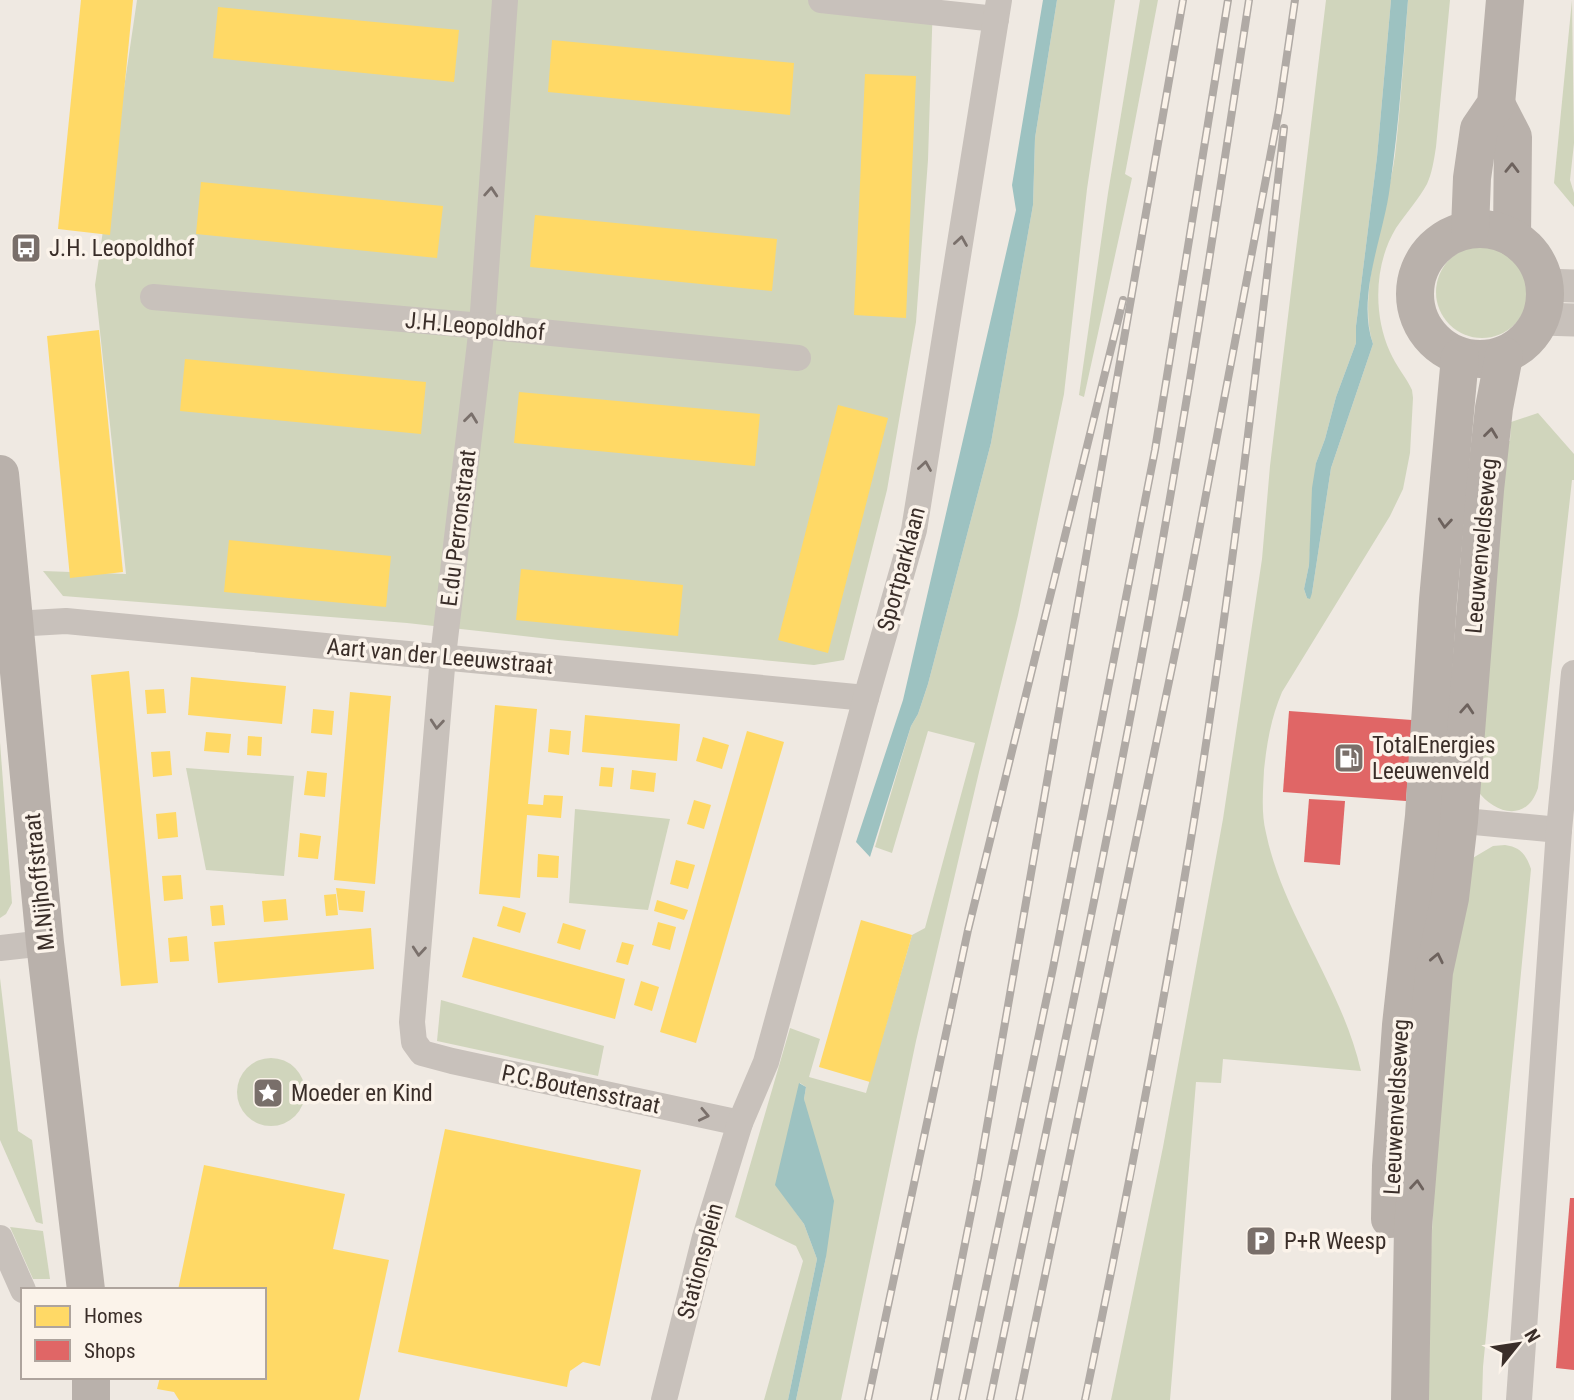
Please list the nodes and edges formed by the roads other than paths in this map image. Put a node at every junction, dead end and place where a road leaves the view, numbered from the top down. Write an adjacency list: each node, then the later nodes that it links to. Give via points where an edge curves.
1 (505, 0): 10 (street, E.du Perronstraat, one-way to 1)
2 (821, 0): 4 (street)
3 (1505, 0): 5 (main road)
4 (998, 10): 18 (street, Sportparklaan, one-way to 4, via 914,530)
5 (1496, 104): 6 (main road, via 1479,129); 7 (main road, one-way to 5, via 1513,137)
6 (1470, 229): 7 (main road); 12 (main road, via 1452,234 1434,247 1421,265 1415,287 1416,309 1425,330 1440,346)
7 (1512, 237): 9 (main road, via 1535,257)
8 (153, 297): 10 (street, J.H.Leopoldhof)
9 (1559, 302): 11 (main road, via 1520,347)
10 (482, 326): 13 (street, J.H.Leopoldhof); 16 (street, E.du Perronstraat, one-way to 10)
11 (1504, 356): 12 (main road); 19 (main road, Leeuwenveldseweg, one-way to 11)
12 (1460, 357): 19 (main road, Leeuwenveldseweg, one-way to 19, via 1438,600)
13 (797, 358)
14 (0, 474): 15 (main road, M.Nijhoffstraat)
15 (14, 624): 16 (street, Aart van der Leeuwstraat, via 66,621); 21 (main road, M.Nijhoffstraat)
16 (443, 656): 18 (street, Aart van der Leeuwstraat); 23 (street, E.du Perronstraat, one-way to 23, via 412,1023 414,1042)
17 (1574, 673): 20 (street)
18 (866, 698): 24 (street, Sportparklaan, via 766,1062)
19 (1442, 819): 20 (street); 31 (main road, Leeuwenveldseweg, via 1406,969 1392,1152); 32 (main road, Leeuwenveldseweg, one-way to 19, via 1413,1227 1434,972 1450,898)
20 (1559, 830): 33 (street)
21 (45, 943): 22 (street); 27 (main road, M.Nijhoffstraat)
22 (0, 948)
23 (422, 1053): 24 (street, P.C.Boutensstraat, one-way to 24)
24 (740, 1123): 30 (street, Stationsplein, via 705,1237)
25 (0, 1238): 26 (street)
26 (22, 1288)
27 (86, 1288)
28 (91, 1379): 29 (main road)
29 (91, 1400)
30 (664, 1400)
31 (1387, 1400)
32 (1410, 1400)
33 (1519, 1400)

